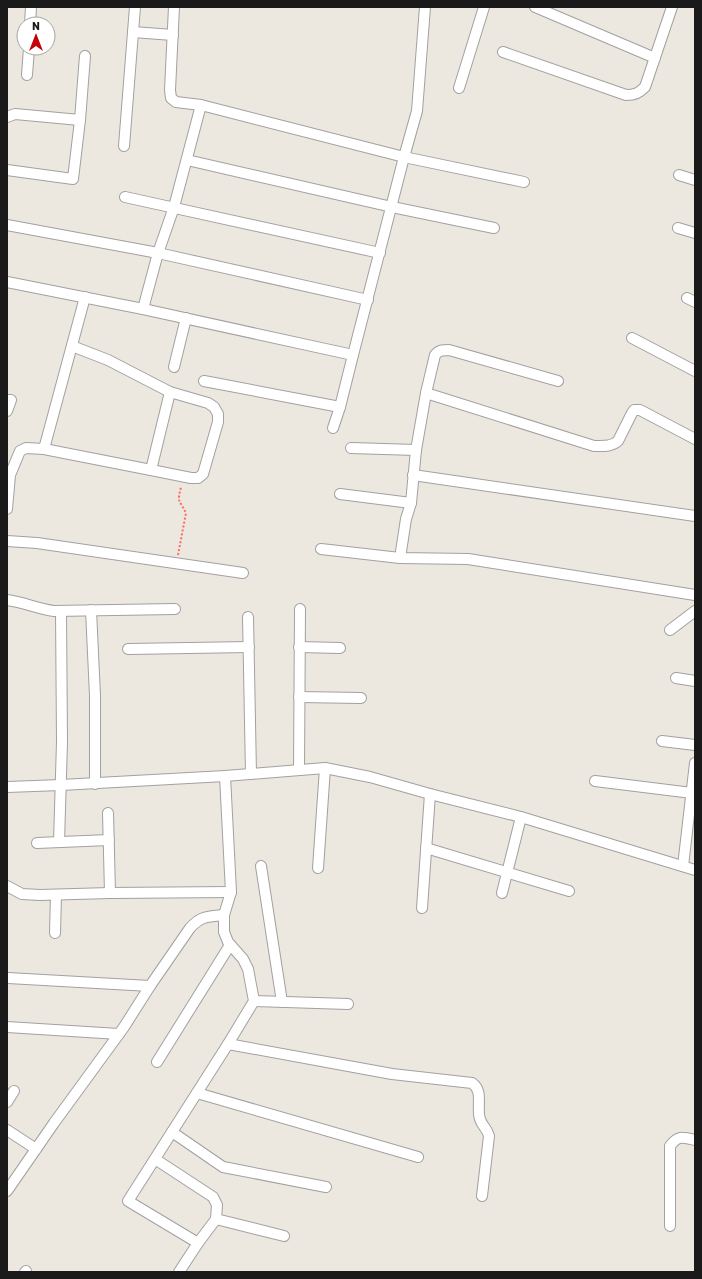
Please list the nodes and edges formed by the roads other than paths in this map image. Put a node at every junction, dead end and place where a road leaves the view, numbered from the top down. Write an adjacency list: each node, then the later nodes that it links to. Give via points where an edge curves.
1 (135, 7): 7 (street)
2 (174, 7): 8 (street)
3 (425, 7): 19 (street, via 417,111)
4 (484, 7): 14 (street)
5 (535, 7): 12 (street)
6 (672, 7): 12 (street)
7 (133, 32): 8 (street); 18 (street)
8 (172, 35): 15 (street, via 171,98 176,102)
9 (503, 52): 12 (street, via 626,95 634,95 645,87)
10 (28, 56): 13 (street)
11 (85, 56): 17 (street)
12 (655, 58)
13 (27, 75)
14 (459, 88)
15 (201, 105): 19 (street); 20 (street)
16 (7, 116): 17 (street, via 15,114)
17 (80, 120): 21 (street, via 73,179)
18 (124, 146)
19 (404, 157): 24 (street); 26 (street)
20 (187, 160): 26 (street); 27 (street)
21 (7, 170)
22 (679, 175): 23 (street)
23 (695, 180)
24 (524, 182)
25 (125, 197): 27 (street)
26 (392, 206): 29 (street); 33 (street)
27 (174, 207): 32 (street); 33 (street)
28 (7, 225): 32 (street)
29 (494, 228)
30 (678, 228): 31 (street)
31 (695, 233)
32 (158, 253): 36 (street); 37 (street)
33 (380, 253): 36 (street)
34 (7, 282): 35 (street)
35 (85, 297): 37 (street); 40 (street)
36 (368, 300): 41 (street)
37 (143, 309): 38 (street)
38 (186, 318): 41 (street); 42 (street)
39 (632, 338): 43 (street)
40 (72, 346): 46 (street, via 108,360); 54 (street)
41 (353, 355): 49 (street)
42 (174, 366)
43 (695, 371)
44 (204, 381): 49 (street)
45 (558, 381): 47 (street, via 443,350 435,355)
46 (170, 392): 56 (street); 56 (street, via 208,403 218,414 218,422 203,474 198,478)
47 (426, 393): 52 (street, via 594,446 615,444 632,413 637,410); 55 (street)
48 (7, 400): 50 (street, via 11,400)
49 (340, 407): 51 (street)
50 (7, 410)
51 (334, 428)
52 (695, 439)
53 (351, 448): 55 (street)
54 (44, 450): 56 (street); 60 (street, via 26,448 20,451 10,475)
55 (416, 450): 57 (street)
56 (151, 470)
57 (413, 475): 59 (street); 61 (street)
58 (340, 494): 59 (street)
59 (411, 503): 64 (street)
60 (7, 509)
61 (695, 516)
62 (7, 541): 65 (street, via 37,543)
63 (322, 549): 64 (street)
64 (400, 558): 66 (street, via 468,559)
65 (243, 573)
66 (695, 595)
67 (7, 600): 71 (street, via 44,610)
68 (175, 609): 70 (street)
69 (300, 609): 76 (street)
70 (91, 610): 71 (street); 91 (street, via 95,696)
71 (61, 611): 92 (street)
72 (695, 611): 74 (street)
73 (248, 617): 75 (street)
74 (670, 630)
75 (249, 647): 78 (street); 88 (street)
76 (299, 647): 77 (street); 81 (street)
77 (340, 648)
78 (128, 649)
79 (676, 678): 80 (street)
80 (695, 681)
81 (299, 697): 82 (street); 87 (street)
82 (361, 698)
83 (662, 741): 84 (street)
84 (695, 745)
85 (695, 763): 94 (street)
86 (325, 768): 87 (street); 95 (street, via 370,777); 104 (street)
87 (299, 770): 88 (street)
88 (251, 774): 89 (street)
89 (225, 776): 91 (street); 108 (street)
90 (595, 781): 94 (street)
91 (95, 784): 92 (street)
92 (61, 786): 93 (street); 100 (street)
93 (7, 787)
94 (692, 793): 103 (street)
95 (430, 794): 97 (street); 101 (street)
96 (108, 813): 98 (street)
97 (521, 817): 103 (street); 106 (street)
98 (109, 840): 100 (street); 111 (street)
99 (37, 842): 100 (street)
100 (58, 842)
101 (426, 848): 106 (street); 113 (street)
102 (261, 866): 120 (street)
103 (683, 866): 105 (street)
104 (318, 868)
105 (695, 870)
106 (508, 873): 109 (street); 110 (street)
107 (7, 886): 112 (street, via 22,894)
108 (231, 892): 111 (street); 114 (street)
109 (568, 892)
110 (502, 893)
111 (110, 894): 112 (street)
112 (56, 895): 115 (street)
113 (422, 908)
114 (224, 915): 116 (street, via 224,932); 118 (street, via 197,920)
115 (55, 933)
116 (230, 945): 119 (street, via 248,969); 125 (street)
117 (8, 978): 118 (street)
118 (150, 986): 123 (street)
119 (254, 1002): 120 (street); 124 (street)
120 (282, 1002): 121 (street)
121 (348, 1004)
122 (7, 1027): 123 (street)
123 (119, 1034): 132 (street)
124 (228, 1044): 127 (street); 137 (street, via 392,1074 472,1083 478,1091 480,1119 489,1136)
125 (157, 1062)
126 (14, 1091): 128 (street)
127 (197, 1093): 130 (street); 133 (street)
128 (7, 1102)
129 (7, 1130): 132 (street)
130 (172, 1132): 134 (street); 135 (street, via 223,1167)
131 (695, 1140): 139 (street, via 678,1138 670,1146)
132 (36, 1149): 136 (street)
133 (418, 1157)
134 (154, 1159): 138 (street, via 213,1197 217,1205); 141 (street, via 128,1201)
135 (326, 1187)
136 (8, 1189)
137 (482, 1196)
138 (216, 1219): 140 (street); 141 (street)
139 (670, 1226)
140 (284, 1236)
141 (198, 1243): 142 (street)
142 (179, 1272)

